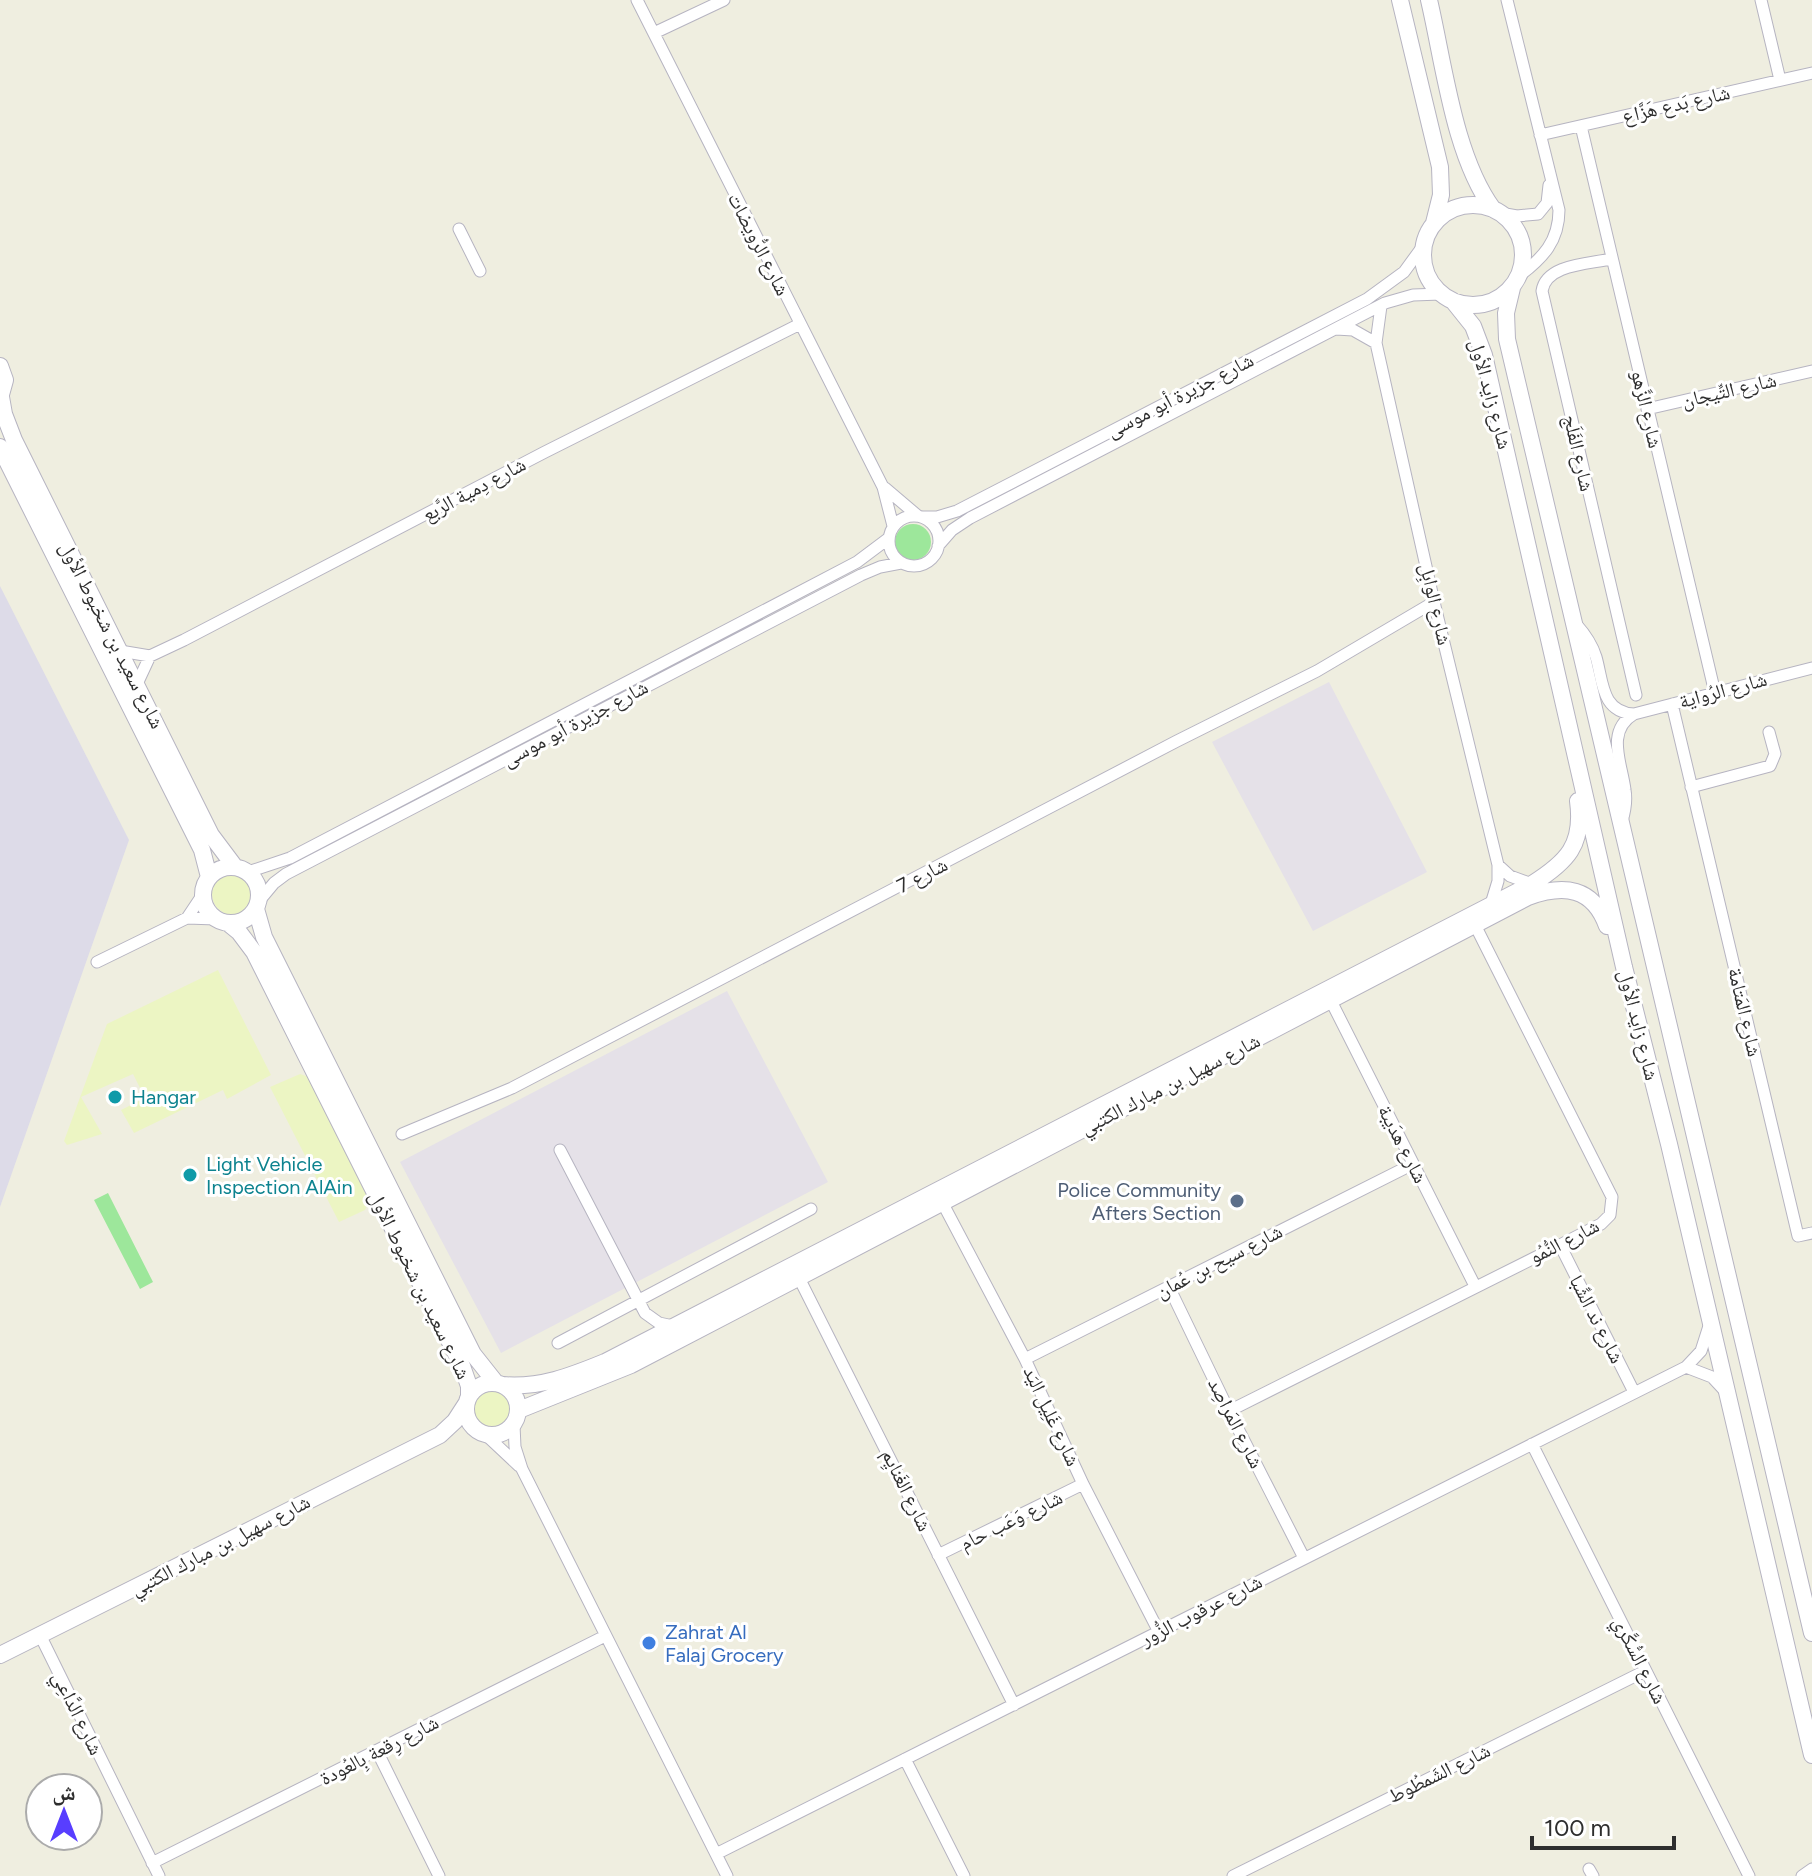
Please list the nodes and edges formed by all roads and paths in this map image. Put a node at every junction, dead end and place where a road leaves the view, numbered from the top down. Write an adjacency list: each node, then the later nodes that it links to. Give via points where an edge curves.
1 (637, 0): 7 (street, شارع الرُّويضات)
2 (724, 0): 7 (street)
3 (1400, 0): 14 (main road, via 1440,167)
4 (1429, 0): 13 (main road, via 1465,157 1474,181)
5 (1507, 0): 11 (street)
6 (1761, 0): 9 (street)
7 (654, 33): 22 (street, شارع الرُّويضات)
8 (1812, 73): 9 (street, شارع بَدع هَزَّاع)
9 (1780, 80): 10 (street, شارع بَدع هَزَّاع)
10 (1581, 126): 11 (street, شارع بَدع هَزَّاع); 17 (street, شارع الزَّهو)
11 (1540, 135): 12 (street)
12 (1550, 181): 13 (street, via 1547,203 1538,214); 19 (street, via 1559,210 1556,233 1544,256)
13 (1496, 211): 14 (main road, via 1475,205 1457,208); 19 (main road, via 1517,230 1523,244)
14 (1434, 223): 16 (main road)
15 (459, 229): 18 (street)
16 (1423, 246): 20 (main road, via 1426,273); 31 (street, شارع جزيرة أبو موسى, via 1393,282 1367,299 957,511)
17 (1611, 259): 28 (street, شارع الزَّهو); 43 (street, شارع الفَلَج, via 1553,273 1542,291)
18 (480, 271)
19 (1516, 282): 20 (main road, via 1489,303 1471,305); 36 (main road, شارع زايد الأول, via 1506,313 1507,339)
20 (1447, 298): 21 (street, شارع جزيرة أبو موسى, via 1413,295); 39 (main road, شارع زايد الأول, via 1473,326 1484,355)
21 (1381, 306): 23 (street, شارع جزيرة أبو موسى); 24 (street, شارع الوابِل)
22 (800, 324): 30 (street, شارع الرُّويضات); 38 (street, شارع دِمية الرَّبع)
23 (1335, 329): 24 (street, via 1353,330); 33 (street, شارع جزيرة أبو موسى, via 970,518)
24 (1376, 343): 35 (street, شارع الوابِل)
25 (0, 366): 27 (main road, شارع سعيد بن شخبوط الأول, via 5,380)
26 (1812, 371): 28 (street, شارع التِّيجان)
27 (0, 397): 37 (main road, شارع سعيد بن شخبوط الأول, via 14,440)
28 (1647, 409): 42 (street, شارع الزَّهو)
29 (0, 447): 51 (main road, شارع سعيد بن شخبوط الأول, via 198,842)
30 (883, 487): 31 (street, شارع الرُّويضات); 32 (street, شارع الرُّويضات)
31 (920, 517): 32 (street, via 904,518); 33 (street, via 937,532)
32 (891, 532): 34 (street, via 889,547); 50 (street, شارع جزيرة أبو موسى, via 857,562 290,858)
33 (938, 546): 34 (street, via 924,564)
34 (901, 563): 55 (street, شارع جزيرة أبو موسى, via 870,571 286,874)
35 (1434, 602): 49 (street, شارع الوابِل); 61 (street, شارع 7, via 1317,671 512,1088)
36 (1575, 623): 45 (street, via 1592,647 1608,701 1619,711); 48 (main road, شارع زايد الأول)
37 (120, 651): 38 (street); 41 (main road, شارع سعيد بن شخبوط الأول)
38 (150, 656): 41 (street)
39 (1556, 662): 52 (main road, شارع سهيل بن مبارك الكتبي, via 1556,703 1579,827 1562,862); 62 (main road, شارع زايد الأول)
40 (1812, 668): 42 (street, شارع الرُواية)
41 (137, 684): 50 (main road, شارع سعيد بن شخبوط الأول, via 215,842)
42 (1715, 693): 44 (street, شارع الرُواية)
43 (1636, 695)
44 (1672, 704): 45 (street, شارع الرُواية); 47 (street, شارع المَتامة)
45 (1634, 714): 48 (street, via 1622,724 1617,739 1626,795)
46 (1769, 732): 47 (street, via 1775,754 1770,766)
47 (1691, 787): 67 (street, شارع المَتامة, via 1798,1236)
48 (1622, 823): 94 (main road, شارع زايد الأول)
49 (1498, 865): 52 (street); 54 (street, شارع الوابِل)
50 (242, 869): 51 (main road, via 221,868); 55 (main road, via 259,888)
51 (209, 877): 53 (main road)
52 (1532, 884): 54 (main road, شارع سهيل بن مبارك الكتبي)
53 (203, 894): 56 (street); 57 (main road, via 208,911)
54 (1491, 904): 75 (main road, شارع سهيل بن مبارك الكتبي)
55 (257, 905): 57 (main road, via 241,921); 80 (main road, شارع سعيد بن شخبوط الأول, via 264,937 466,1340)
56 (187, 918): 57 (street); 59 (street)
57 (222, 921): 83 (main road, شارع سعيد بن شخبوط الأول, via 254,952 462,1366)
58 (1475, 925): 60 (main road, شارع سهيل بن مبارك الكتبي); 62 (main road, شارع سهيل بن مبارك الكتبي, via 1551,891 1574,891 1596,903); 68 (street, شارع النُّمُو, via 1612,1197 1606,1220)
59 (97, 962)
60 (1331, 1001): 64 (street, شارع هدَيبة); 65 (main road, شارع سهيل بن مبارك الكتبي)
61 (402, 1134)
62 (1669, 1144): 74 (main road, شارع زايد الأول)
63 (560, 1150): 72 (street)
64 (1413, 1164): 70 (street, شارع هدَيبة); 71 (street, شارع سيح بن عُمان)
65 (942, 1202): 69 (main road, شارع سهيل بن مبارك الكتبي); 78 (street, شارع غَلِيل اليَد)
66 (811, 1209): 72 (street)
67 (1812, 1233)
68 (1560, 1245): 70 (street, شارع النُّمُو); 82 (street, شارع ند الشِّبا)
69 (798, 1276): 85 (main road, شارع سهيل بن مبارك الكتبي, via 631,1365); 91 (street, شارع الغَنايِم)
70 (1475, 1286): 84 (street, شارع النُّمُو)
71 (1169, 1287): 78 (street, شارع سيح بن عُمان); 84 (street, شارع المَراصِد)
72 (638, 1300): 73 (street); 76 (street)
73 (645, 1313): 75 (street); 77 (street)
74 (1710, 1322): 79 (street, via 1706,1342); 81 (main road, شارع زايد الأول)
75 (675, 1327): 77 (main road, شارع سهيل بن مبارك الكتبي)
76 (558, 1343)
77 (642, 1343): 80 (main road, شارع سهيل بن مبارك الكتبي, via 552,1382)
78 (1025, 1359): 90 (street, شارع غَلِيل اليَد)
79 (1686, 1367): 81 (street, via 1704,1372); 82 (street, شارع عرقوب الزُّور)
80 (499, 1384): 83 (main road, via 480,1386); 85 (main road, via 515,1395)
81 (1725, 1391): 101 (main road, شارع زايد الأول)
82 (1634, 1392): 88 (street, شارع عرقوب الزُّور)
83 (468, 1400): 86 (main road, via 468,1420); 87 (main road, شارع سهيل بن مبارك الكتبي)
84 (1229, 1411): 92 (street, شارع المَراصِد)
85 (516, 1417): 86 (main road, via 501,1434); 89 (street, via 515,1447)
86 (482, 1433): 87 (main road, شارع سهيل بن مبارك الكتبي); 89 (street)
87 (440, 1435): 95 (main road, شارع سهيل بن مبارك الكتبي)
88 (1532, 1444): 92 (street, شارع عرقوب الزُّور); 98 (street, شارع السُّكَّري)
89 (522, 1469): 96 (street)
90 (1083, 1484): 91 (street, شارع وَعَب حام); 93 (street, شارع غَلِيل اليَد)
91 (938, 1555): 99 (street, شارع الغَنايِم)
92 (1304, 1558): 93 (street, شارع عرقوب الزُّور)
93 (1159, 1632): 99 (street, شارع عرقوب الزُّور)
94 (1812, 1633)
95 (40, 1635): 97 (main road, شارع سهيل بن مبارك الكتبي); 104 (street, شارع الدَّاعِي)
96 (605, 1636): 100 (street, شارع رِقعة بِالعُودة); 103 (street)
97 (0, 1655)
98 (1645, 1671): 110 (street, شارع الشَمطُوط); 111 (street, شارع السُّكَّري)
99 (1014, 1705): 102 (street, شارع عرقوب الزُّور)
100 (377, 1751): 104 (street, شارع رِقعة بِالعُودة); 107 (street)
101 (1812, 1755)
102 (905, 1759): 103 (street, شارع عرقوب الزُّور); 109 (street)
103 (716, 1854): 108 (street)
104 (152, 1863): 106 (street, شارع الدَّاعِي)
105 (1812, 1869): 112 (street)
106 (159, 1876)
107 (439, 1876)
108 (727, 1876)
109 (964, 1876)
110 (1233, 1876)
111 (1749, 1876)
112 (1802, 1876)

